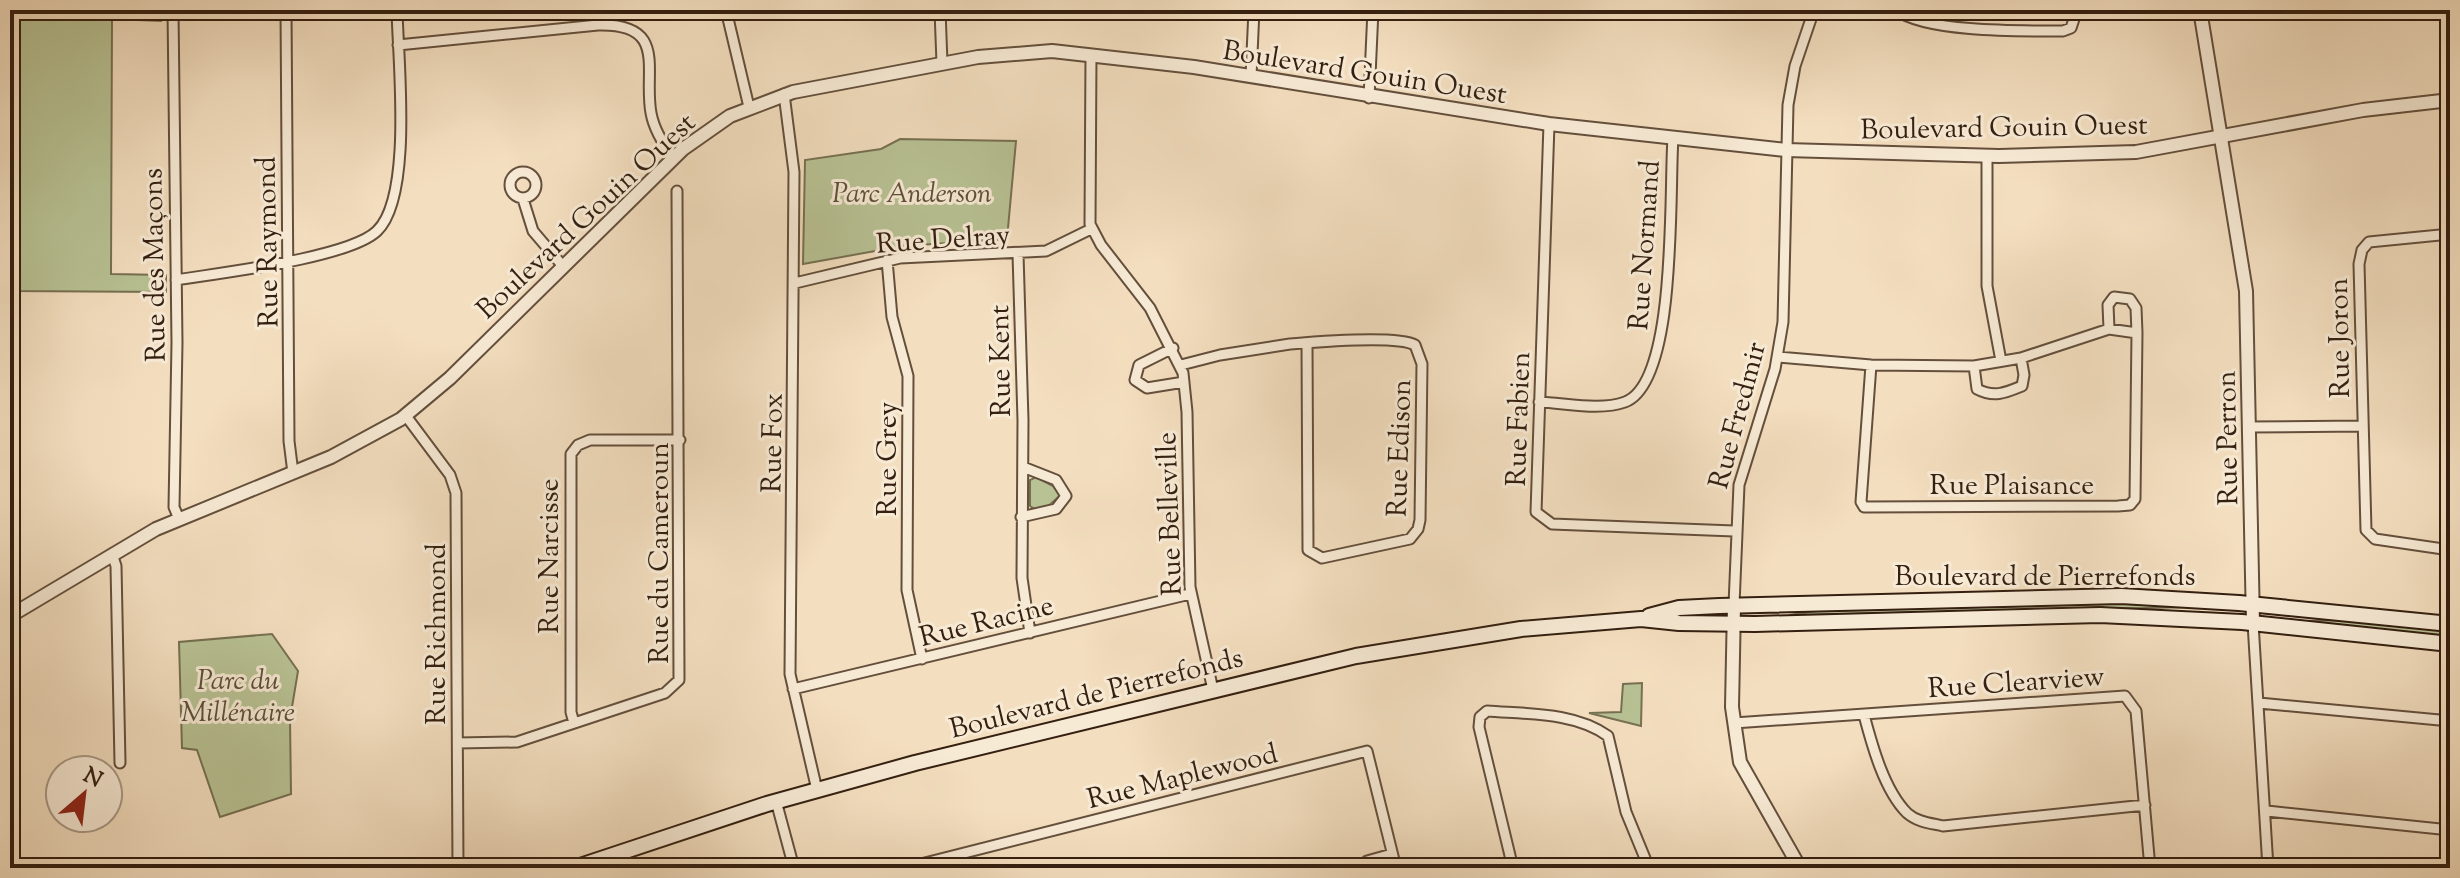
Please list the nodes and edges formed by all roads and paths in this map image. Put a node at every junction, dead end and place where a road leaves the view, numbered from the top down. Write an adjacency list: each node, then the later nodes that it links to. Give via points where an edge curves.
1 (173, 10): 38 (street, Rue des Maçons)
2 (286, 10): 35 (street, Rue Raymond)
3 (397, 10): 16 (street)
4 (598, 10): 15 (street)
5 (726, 10): 23 (street)
6 (940, 10): 18 (street)
7 (1254, 10): 19 (street)
8 (1373, 10): 21 (street)
9 (1814, 10): 27 (street, Rue Fredmir, via 1790,89)
10 (1896, 10): 14 (street)
11 (1936, 10): 14 (street)
12 (2077, 10): 14 (street, via 2071,28 2063,31 1980,30)
13 (2200, 10): 26 (street, Rue Perron)
14 (1935, 22)
15 (598, 25): 16 (street); 29 (street, via 631,30 648,48 651,115)
16 (398, 45): 35 (street, via 400,178 392,210 378,231 359,243)
17 (1091, 55): 18 (street, Boulevard Gouin Ouest, via 1024,51); 19 (street, Boulevard Gouin Ouest); 32 (street)
18 (942, 63): 20 (street, Boulevard Gouin Ouest)
19 (1251, 76): 21 (street, Boulevard Gouin Ouest)
20 (784, 94): 23 (street, Boulevard Gouin Ouest); 39 (street, Rue Fox, via 793,148)
21 (1369, 98): 24 (street, Boulevard Gouin Ouest)
22 (2450, 100): 26 (street, Boulevard Gouin Ouest)
23 (749, 107): 29 (street, Boulevard Gouin Ouest)
24 (1549, 124): 25 (street, Boulevard Gouin Ouest); 51 (street, Rue Fabien)
25 (1673, 138): 27 (street, Boulevard Gouin Ouest); 51 (street, Rue Normand, via 1665,322 1646,387 1627,401 1605,405)
26 (2221, 138): 28 (street, Boulevard Gouin Ouest, via 2115,154); 54 (street, Rue Perron, via 2246,282)
27 (1786, 150): 28 (street, Boulevard Gouin Ouest); 44 (street, Rue Fredmir, via 1785,294)
28 (1987, 156): 46 (street, via 1987,286)
29 (673, 157): 37 (street, Boulevard Gouin Ouest)
30 (677, 191): 55 (street, Rue du Cameroun)
31 (523, 199): 37 (street, via 537,237)
32 (1091, 229): 34 (street, Rue Delray, via 1060,247); 43 (street, Rue Belleville, via 1145,299)
33 (2450, 234): 53 (street, Rue Joron, via 2369,242 2362,250)
34 (1018, 254): 36 (street, Rue Delray); 56 (street, Rue Kent)
35 (289, 260): 38 (street); 57 (street, Rue Raymond)
36 (887, 260): 39 (street, Rue Delray); 73 (street, Rue Grey, via 892,317 908,376 907,596)
37 (562, 265): 52 (street, Boulevard Gouin Ouest)
38 (176, 280): 59 (street, Rue des Maçons, via 174,507)
39 (795, 283): 74 (street, Rue Fox)
40 (2109, 329): 41 (street); 41 (street, Rue Plaisance, via 2108,305 2114,297 2130,299 2136,308); 45 (street)
41 (2137, 333): 48 (street, Rue Plaisance, via 2137,488 2135,499 2126,505 1864,507)
42 (1307, 343): 42 (street, Rue Edison, via 1308,550 1322,558 1410,539 1420,520 1420,351 1404,341); 47 (street, Rue Edison)
43 (1173, 348): 47 (street, Rue Belleville); 50 (street, via 1139,365 1135,380 1147,388)
44 (1778, 357): 48 (street); 60 (street, Rue Fredmir, via 1746,456)
45 (2021, 358): 46 (street); 49 (street, via 2022,386 2003,394 1977,389)
46 (2001, 361): 49 (street)
47 (1181, 365): 50 (street, Rue Belleville)
48 (1871, 365): 49 (street)
49 (1974, 366)
50 (1184, 382): 63 (street, Rue Belleville)
51 (1539, 402): 60 (street, Rue Fabien, via 1536,512 1544,520)
52 (406, 416): 57 (street, Boulevard Gouin Ouest); 81 (street, Rue Richmond, via 450,475 456,493)
53 (2362, 426): 54 (street, Rue Joron); 61 (street, Rue Joron, via 2366,530 2375,539)
54 (2249, 427): 64 (street, Rue Perron)
55 (680, 440): 79 (street, Rue du Cameroun, via 679,680 669,691); 79 (street, Rue Narcisse, via 590,440 571,454)
56 (1023, 467): 58 (street, Rue Kent); 58 (street, via 1056,480 1066,496 1050,512)
57 (293, 473): 59 (street, Boulevard Gouin Ouest)
58 (1021, 517): 71 (street, Rue Kent)
59 (179, 519): 62 (street, Boulevard Gouin Ouest)
60 (1734, 531): 65 (street, Rue Fredmir)
61 (2450, 550)
62 (112, 554): 66 (street, Boulevard Gouin Ouest); 82 (street)
63 (1190, 594): 71 (street, Rue Racine); 75 (street, Rue Belleville)
64 (2253, 604): 65 (main road, Boulevard de Pierrefonds, via 2054,595); 69 (street, Rue Perron); 70 (main road, Boulevard de Pierrefonds)
65 (1734, 605): 67 (main road, Boulevard de Pierrefonds, via 1679,608); 68 (street, Rue Fredmir)
66 (10, 616)
67 (1641, 619): 68 (main road, Boulevard de Pierrefonds); 75 (main road, Boulevard de Pierrefonds, via 1428,642)
68 (1733, 623): 69 (main road, Boulevard de Pierrefonds, via 2100,615); 80 (street, Rue Fredmir)
69 (2253, 623): 72 (main road, Boulevard de Pierrefonds); 76 (street, Rue Perron)
70 (2450, 624)
71 (1030, 633): 73 (street, Rue Racine)
72 (2450, 644)
73 (922, 659): 74 (street, Rue Racine)
74 (793, 689): 83 (street, Rue Fox)
75 (1213, 690): 83 (main road, Boulevard de Pierrefonds)
76 (2259, 703): 78 (street); 86 (street, Rue Perron)
77 (1864, 715): 80 (street, Rue Clearview); 85 (street, via 1893,791 1907,813 1922,822 1943,826); 85 (street, Rue Clearview, via 2125,696 2136,711)
78 (2450, 721)
79 (574, 723): 81 (street, Rue du Cameroun, via 517,742)
80 (1734, 723): 97 (street, Rue Fredmir, via 1746,778)
81 (458, 743): 89 (street, Rue Richmond)
82 (120, 754)
83 (817, 790): 84 (main road, Boulevard de Pierrefonds)
84 (776, 801): 90 (main road, Boulevard de Pierrefonds); 91 (street)
85 (2145, 805): 98 (street, Rue Clearview)
86 (2267, 811): 87 (street); 99 (street, Rue Perron)
87 (2450, 830)
88 (1392, 854): 92 (street, Rue Maplewood, via 1367,751); 93 (street); 94 (street, Rue Maplewood)
89 (458, 868)
90 (574, 868)
91 (794, 868)
92 (905, 868)
93 (1361, 868)
94 (1396, 868)
95 (1513, 868): 96 (street, via 1479,727 1487,711 1592,724 1608,736 1626,812)
96 (1649, 868)
97 (1800, 868)
98 (2150, 868)
99 (2268, 868)

